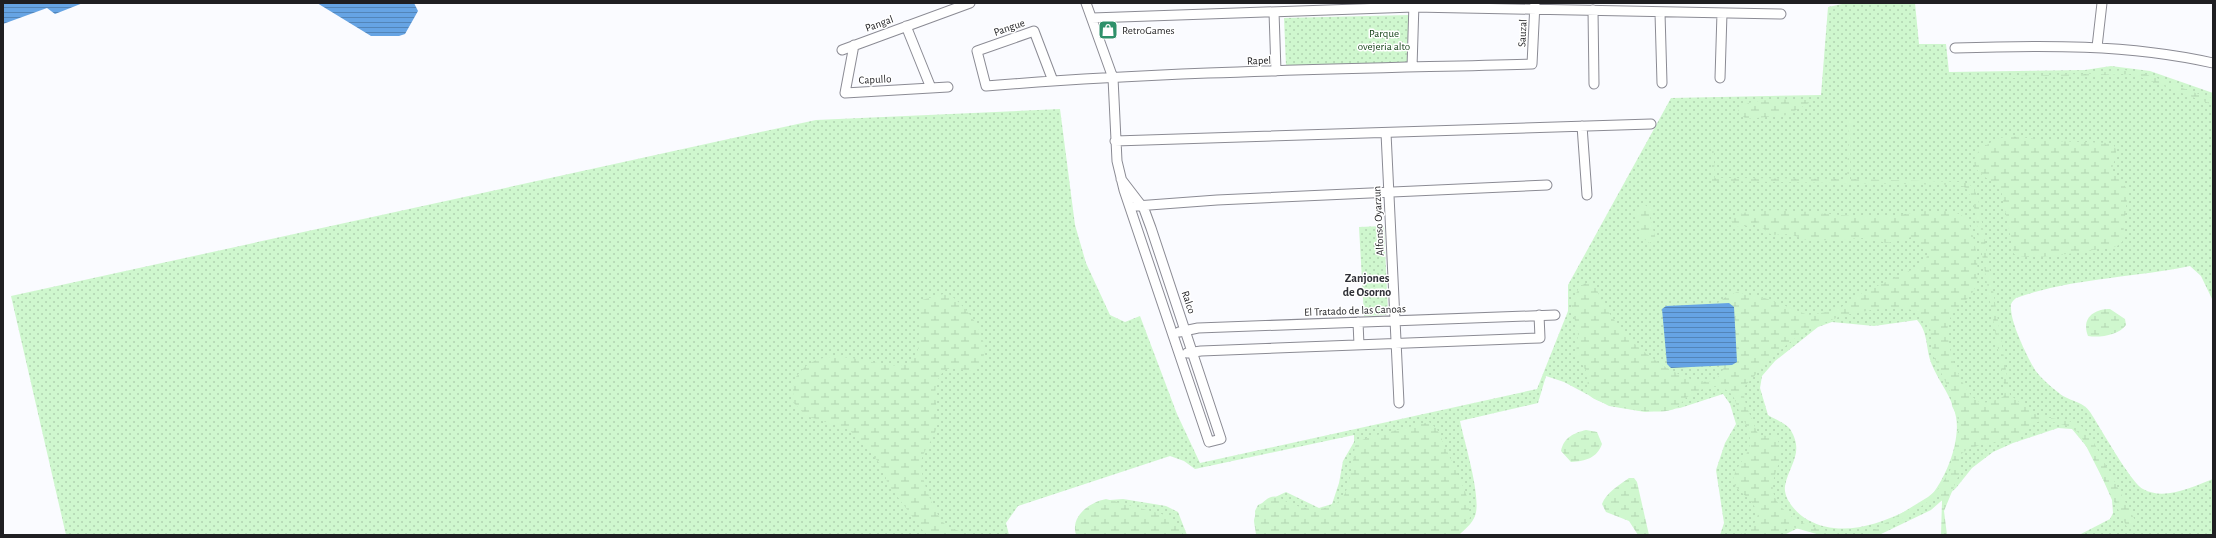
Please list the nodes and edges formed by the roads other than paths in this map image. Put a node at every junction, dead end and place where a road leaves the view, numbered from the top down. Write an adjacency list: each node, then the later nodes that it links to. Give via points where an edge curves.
1 (970, 3): 14 (street, Pangal)
2 (1086, 3): 13 (street, Ralco)
3 (2102, 3): 16 (street)
4 (1414, 5): 5 (street); 6 (street); 21 (street)
5 (1476, 5): 7 (street)
6 (1332, 6): 9 (street)
7 (1535, 6): 8 (street); 20 (street, Sauzal)
8 (1593, 10): 10 (street); 27 (street)
9 (1274, 12): 13 (street); 22 (street)
10 (1660, 13): 11 (street); 26 (street)
11 (1722, 13): 12 (street); 24 (street)
12 (1781, 14)
13 (1092, 18): 23 (street, Ralco)
14 (906, 26): 15 (street, Pangal); 30 (street)
15 (854, 45): 18 (street, Pangal); 30 (street, Capullo, via 845,93)
16 (2097, 47): 17 (street); 19 (street, via 2173,54)
17 (1954, 48)
18 (842, 50)
19 (2213, 63)
20 (1532, 64): 21 (street, Rapel)
21 (1412, 68): 22 (street, Rapel)
22 (1276, 71): 23 (street, Rapel)
23 (1113, 78): 25 (street, Rapel); 34 (street, Ralco)
24 (1720, 78)
25 (1053, 81): 28 (street, Rapel); 28 (street, Pangue, via 1034,31 977,51)
26 (1662, 83)
27 (1594, 84)
28 (986, 86)
29 (948, 87): 30 (street, Capullo)
30 (931, 88)
31 (1651, 124): 32 (street)
32 (1582, 126): 33 (street); 38 (street)
33 (1386, 134): 34 (street); 37 (street, Alfonso Oyarzun)
34 (1115, 141): 35 (street, Ralco)
35 (1121, 178): 39 (street, Ralco); 40 (street, Ralco)
36 (1546, 186): 37 (street)
37 (1389, 192): 39 (street); 43 (street, Alfonso Oyarzun)
38 (1587, 195)
39 (1141, 205): 40 (street); 45 (street, Ralco, via 1152,228)
40 (1130, 207): 46 (street, Ralco)
41 (1540, 315): 42 (street, El Tratado de las Canoas); 43 (street, El Tratado de las Canoas); 47 (street, via 1540,338)
42 (1555, 315)
43 (1395, 321): 44 (street, El Tratado de las Canoas); 47 (street, Alfonso Oyarzun)
44 (1358, 322): 45 (street, El Tratado de las Canoas); 48 (street)
45 (1185, 330): 46 (street, El Tratado de las Canoas); 49 (street, Ralco)
46 (1172, 333): 50 (street, Ralco)
47 (1396, 343): 48 (street); 51 (street, Alfonso Oyarzun)
48 (1359, 345): 49 (street)
49 (1192, 352): 50 (street); 50 (street, Ralco, via 1221,439 1209,442)
50 (1180, 355)
51 (1399, 403)

